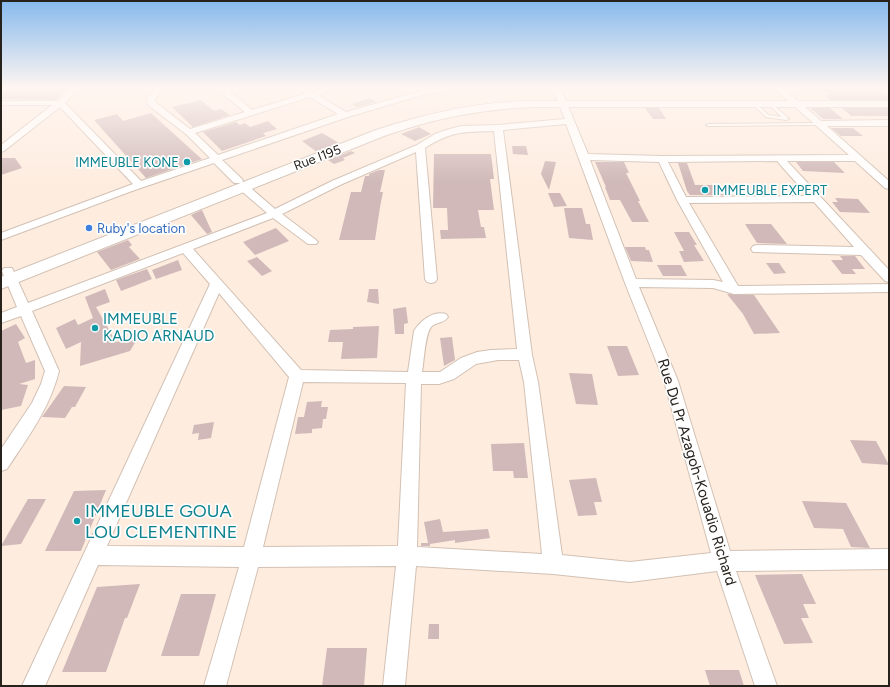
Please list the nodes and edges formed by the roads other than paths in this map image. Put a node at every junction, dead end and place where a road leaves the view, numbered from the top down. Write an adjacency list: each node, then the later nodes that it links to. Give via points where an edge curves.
1 (39, 119): 18 (street)
2 (75, 119): 25 (street)
3 (172, 119): 16 (street)
4 (231, 119): 16 (street)
5 (331, 119): 22 (street)
6 (423, 119): 24 (main road, Rue I195)
7 (786, 119): 11 (lane)
8 (814, 119): 12 (street)
9 (569, 121): 14 (street); 19 (street, Rue Du Pr Azagoh-Kouadio Richard)
10 (885, 123): 12 (street); 15 (street)
11 (791, 124): 12 (lane); 13 (lane)
12 (820, 124): 21 (street)
13 (708, 125)
14 (498, 128): 17 (street, via 461,129 438,136); 45 (street)
15 (889, 130)
16 (189, 132): 22 (street)
17 (420, 146): 29 (street); 36 (street)
18 (1, 149)
19 (584, 157): 23 (street); 39 (street, Rue Du Pr Azagoh-Kouadio Richard)
20 (779, 158): 21 (street); 23 (street); 27 (street)
21 (859, 158): 26 (street)
22 (216, 159): 24 (street); 25 (street)
23 (662, 159): 28 (street)
24 (240, 184): 29 (street); 35 (main road, Rue I195)
25 (139, 186): 30 (street)
26 (889, 186)
27 (817, 199): 28 (street); 34 (street)
28 (682, 200): 41 (street)
29 (274, 214): 31 (street); 32 (street)
30 (1, 238)
31 (312, 242)
32 (185, 248): 38 (street); 42 (street)
33 (757, 249): 34 (street)
34 (864, 251): 37 (street)
35 (6, 276): 42 (street)
36 (431, 278)
37 (889, 278)
38 (218, 283): 46 (street); 49 (street)
39 (631, 283): 41 (street, via 713,284); 53 (street, Rue Du Pr Azagoh-Kouadio Richard, via 671,381)
40 (889, 288): 41 (street)
41 (734, 290)
42 (25, 308): 44 (street); 48 (street, via 52,371 44,397)
43 (441, 317): 47 (street, via 421,330)
44 (1, 318)
45 (525, 354): 47 (street, via 482,356 439,378); 54 (street, via 531,382)
46 (297, 376): 47 (street); 51 (street)
47 (414, 378): 50 (street)
48 (1, 463)
49 (93, 555): 51 (street); 55 (street)
50 (407, 556): 51 (street); 54 (street); 57 (street)
51 (251, 557): 56 (street)
52 (889, 559): 53 (street)
53 (723, 561): 54 (street, via 630,572); 58 (street, Rue Du Pr Azagoh-Kouadio Richard)
54 (553, 564)
55 (33, 686)
56 (215, 686)
57 (394, 686)
58 (766, 686)

